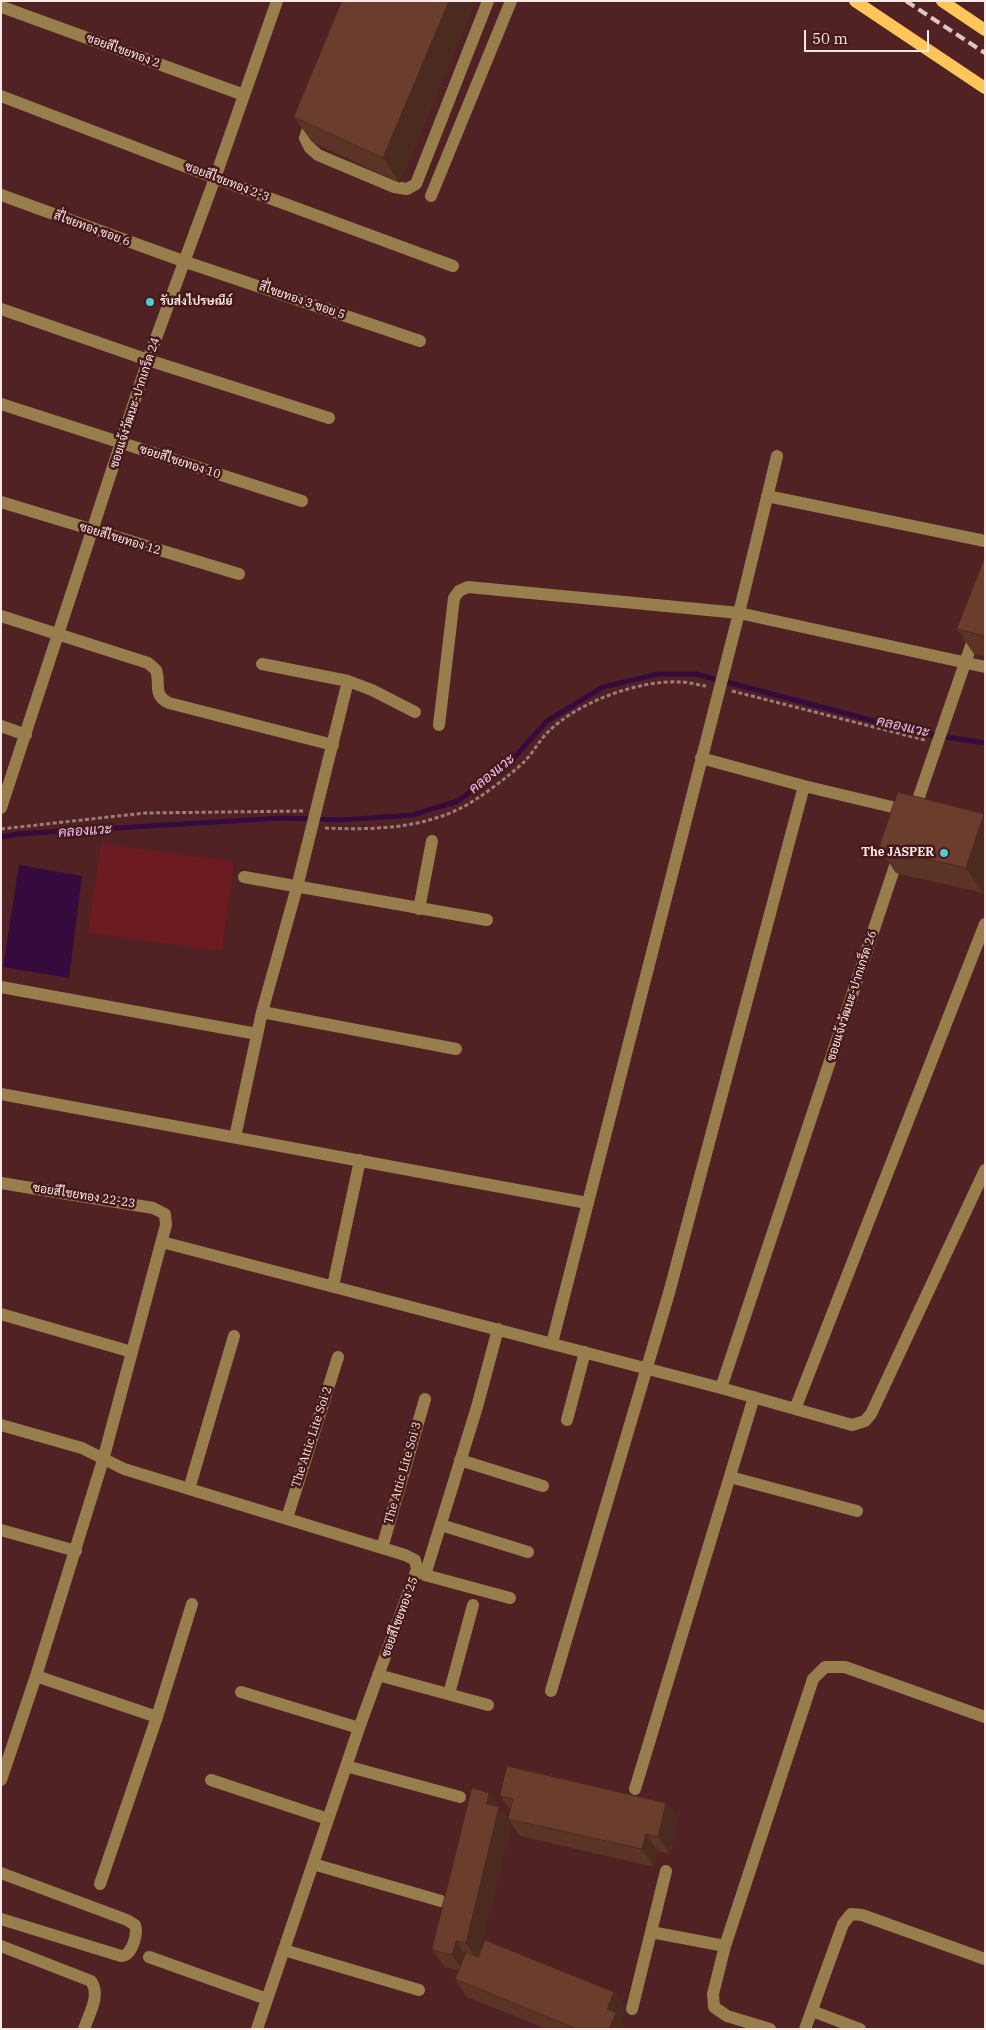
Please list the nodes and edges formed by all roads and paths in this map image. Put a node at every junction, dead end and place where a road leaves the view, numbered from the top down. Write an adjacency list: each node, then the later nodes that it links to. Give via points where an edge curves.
1 (488, 1): 11 (street, via 416,184 407,189 394,187 318,155 305,138)
2 (510, 1): 14 (street)
3 (855, 1): 8 (main road)
4 (942, 1): 7 (main road)
5 (273, 3): 9 (street, ซอยแจ้งวัฒนะ-ปากเกร็ด 24)
6 (2, 6): 9 (street, ซอยสีไชยทอง 2)
7 (985, 30)
8 (985, 88)
9 (244, 95): 12 (street, ซอยแจ้งวัฒนะ-ปากเกร็ด 24)
10 (1, 96): 12 (street, ซอยสีไชยทอง 2-3)
11 (315, 110)
12 (215, 178): 15 (street, ซอยแจ้งวัฒนะ-ปากเกร็ด 24); 16 (street, ซอยสีไชยทอง 2-3)
13 (1, 196): 15 (street, สี่ไชยทอง ซอย 6)
14 (431, 196)
15 (183, 262): 18 (street, สี่ไชยทอง 3 ซอย 5); 19 (street, ซอยแจ้งวัฒนะ-ปากเกร็ด 24)
16 (453, 266)
17 (1, 309): 19 (street)
18 (420, 341)
19 (148, 360): 21 (street); 22 (street, ซอยแจ้งวัฒนะ-ปากเกร็ด 24)
20 (1, 404): 22 (street, ซอยสีไชยทอง 10)
21 (329, 418)
22 (121, 443): 25 (street, ซอยสีไชยทอง 10); 27 (street, ซอยแจ้งวัฒนะ-ปากเกร็ด 24)
23 (777, 456): 24 (street)
24 (767, 496): 28 (street); 31 (street)
25 (302, 501)
26 (1, 502): 27 (street, ซอยสีไชยทอง 12)
27 (92, 531): 29 (street, ซอยสีไชยทอง 12); 33 (street, ซอยแจ้งวัฒนะ-ปากเกร็ด 24)
28 (985, 542)
29 (239, 574)
30 (985, 605): 34 (street)
31 (739, 613): 34 (street); 38 (street); 40 (street, via 468,587 454,598)
32 (1, 616): 33 (street)
33 (59, 636): 42 (street, ซอยแจ้งวัฒนะ-ปากเกร็ด 24); 44 (street, via 148,664 156,670 158,695 169,703)
34 (965, 662): 36 (street); 43 (street)
35 (262, 664): 37 (street)
36 (985, 667)
37 (348, 681): 39 (street); 44 (street)
38 (719, 688): 43 (path); 45 (street); 49 (path, via 680,682 607,695 571,714 549,732 523,762 460,809 419,823 369,830)
39 (415, 712)
40 (439, 725)
41 (1, 726): 42 (street)
42 (26, 734): 47 (street, ซอยแจ้งวัฒนะ-ปากเกร็ด 24)
43 (937, 743): 46 (street, via 915,816)
44 (333, 744): 48 (street)
45 (701, 758): 46 (street); 67 (street)
46 (804, 786): 77 (street, via 669,1293)
47 (2, 804)
48 (316, 811): 49 (street); 50 (path, via 146,813)
49 (312, 827): 54 (street)
50 (1, 829)
51 (904, 840): 78 (street, ซอยแจ้งวัฒนะ-ปากเกร็ด 26)
52 (432, 841): 55 (street)
53 (244, 877): 54 (street)
54 (298, 886): 55 (street); 59 (street)
55 (419, 909): 56 (street)
56 (487, 920)
57 (985, 924): 81 (street)
58 (1, 987): 60 (street)
59 (262, 1012): 60 (street); 61 (street)
60 (257, 1034): 63 (street)
61 (456, 1049)
62 (1, 1094): 63 (street)
63 (234, 1137): 64 (street)
64 (360, 1160): 67 (street); 69 (street)
65 (985, 1170): 81 (street, via 871,1414 865,1421 852,1425)
66 (1, 1182): 68 (street, ซอยสีไชยทอง 22-23, via 154,1208 164,1214 166,1225)
67 (587, 1203): 73 (street)
68 (162, 1242): 69 (street); 74 (street)
69 (333, 1286): 71 (street)
70 (1, 1314): 74 (street)
71 (498, 1329): 73 (street); 85 (street)
72 (234, 1336): 88 (street)
73 (552, 1343): 75 (street)
74 (132, 1352): 84 (street)
75 (585, 1352): 77 (street); 82 (street)
76 (338, 1356): 90 (street, The Attic Lite Soi 2)
77 (646, 1368): 78 (street); 101 (street)
78 (721, 1388): 79 (street)
79 (754, 1398): 81 (street); 86 (street)
80 (425, 1399): 93 (street, The Attic Lite Soi 3)
81 (795, 1409)
82 (567, 1420)
83 (1, 1425): 84 (street, ซอยสีไชยทอง 25, via 82,1448)
84 (104, 1460): 88 (street, ซอยสีไชยทอง 25); 94 (street)
85 (460, 1460): 87 (street); 91 (street)
86 (730, 1477): 89 (street); 111 (street)
87 (543, 1486)
88 (189, 1489): 90 (street, ซอยสีไชยทอง 25)
89 (857, 1511)
90 (287, 1518): 93 (street, ซอยสีไชยทอง 25)
91 (440, 1525): 95 (street); 96 (street, via 425,1575)
92 (1, 1530): 94 (street)
93 (382, 1548): 99 (street, ซอยสีไชยทอง 25, via 415,1560 417,1569)
94 (76, 1551): 100 (street)
95 (528, 1552)
96 (510, 1598)
97 (192, 1604): 105 (street)
98 (473, 1605): 103 (street)
99 (378, 1675): 103 (street); 107 (street, ซอยสีไชยทอง 25)
100 (36, 1676): 105 (street); 109 (street)
101 (552, 1691)
102 (241, 1692): 107 (street)
103 (449, 1694): 104 (street)
104 (488, 1704)
105 (156, 1717): 117 (street)
106 (985, 1717): 122 (street, via 845,1667 825,1668 813,1679)
107 (359, 1728): 108 (street, ซอยสีไชยทอง 25)
108 (346, 1766): 112 (street); 113 (street, ซอยสีไชยทอง 25)
109 (1, 1780)
110 (211, 1780): 113 (street)
111 (635, 1789)
112 (460, 1797)
113 (328, 1819): 114 (street, ซอยสีไชยทอง 25)
114 (313, 1864): 118 (street); 123 (street, ซอยสีไชยทอง 25)
115 (666, 1871): 120 (street)
116 (1, 1873): 119 (street, via 127,1920 137,1930 130,1953 121,1956)
117 (100, 1884)
118 (441, 1901)
119 (1, 1919)
120 (650, 1932): 122 (street); 128 (street)
121 (1, 1946): 130 (street, via 91,1981 96,1995)
122 (725, 1946): 132 (street, via 712,1994 714,2007 727,2016)
123 (284, 1950): 126 (street); 127 (street, ซอยสีไชยทอง 25)
124 (149, 1957): 127 (street)
125 (985, 1960): 129 (street, via 862,1915 851,1914 843,1924)
126 (419, 1990)
127 (267, 1999): 131 (street, ซอยสีไชยทอง 25)
128 (632, 2009)
129 (812, 2011): 133 (street); 134 (street)
130 (84, 2029)
131 (257, 2029)
132 (770, 2029)
133 (806, 2029)
134 (860, 2029)

